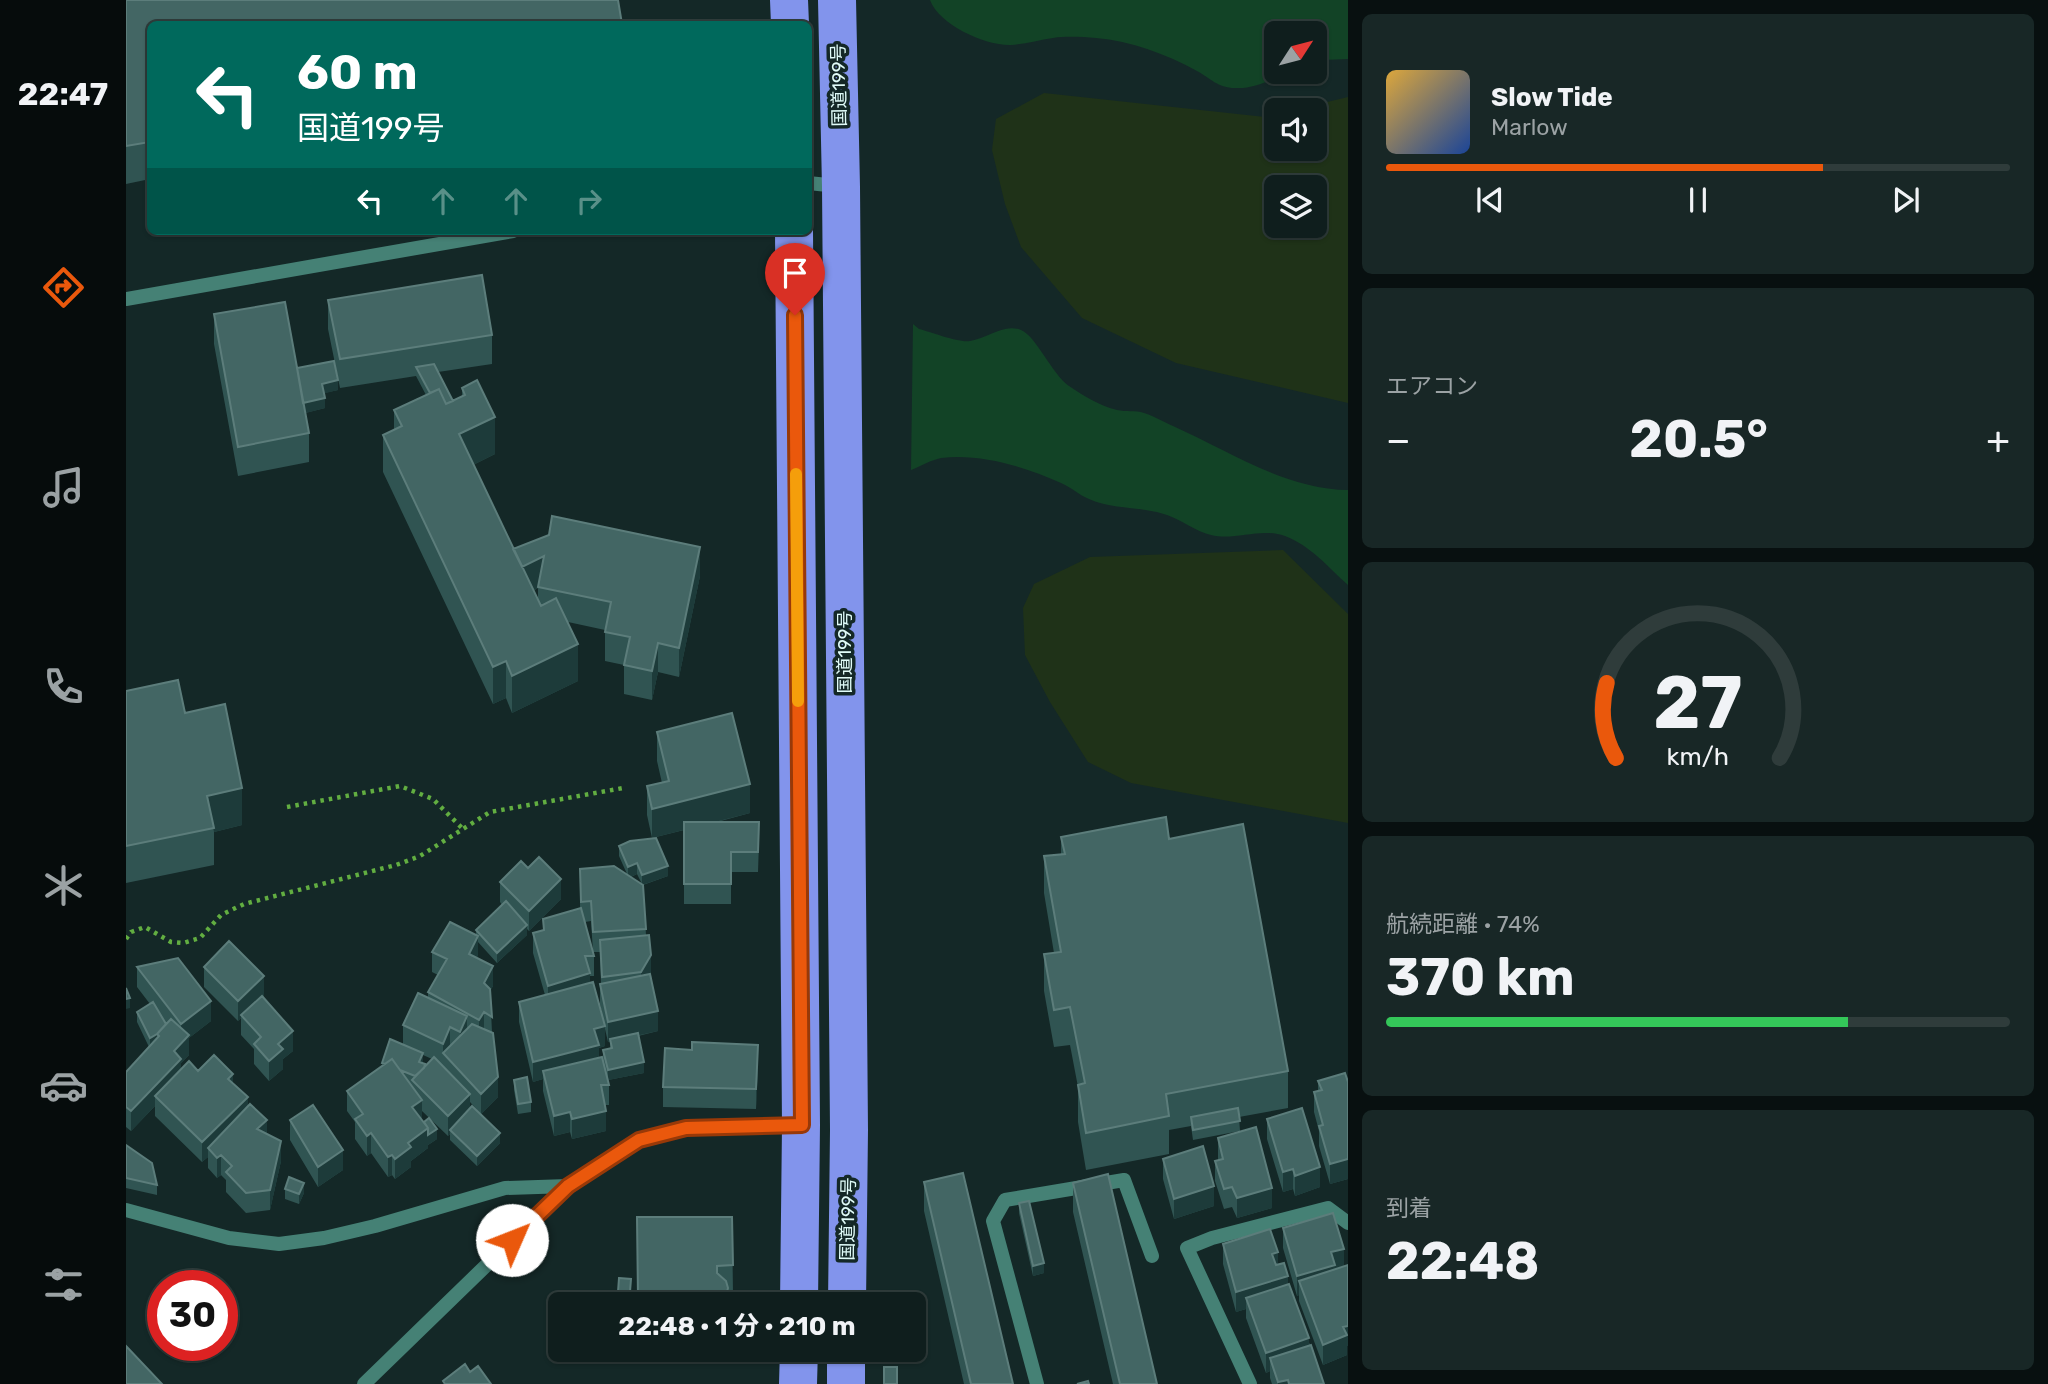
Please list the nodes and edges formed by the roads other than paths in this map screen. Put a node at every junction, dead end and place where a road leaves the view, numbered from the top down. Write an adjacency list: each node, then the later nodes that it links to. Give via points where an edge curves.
1 (789, 0): 3 (highway)
2 (837, 0): 4 (highway, 国道199号)
3 (790, 21)
4 (825, 185): 14 (highway, 国道199号, via 849,1116)
5 (490, 235): 7 (street)
6 (794, 235): 8 (highway)
7 (126, 299)
8 (802, 1125): 9 (street, via 686,1128 639,1140); 13 (highway)
9 (568, 1186): 10 (street, via 505,1188 375,1226 279,1244 229,1238); 17 (street)
10 (126, 1210)
11 (1348, 1223): 21 (street, via 1328,1208 1187,1248)
12 (1152, 1256): 20 (street, via 1124,1180 1005,1200 993,1221)
13 (799, 1292)
14 (847, 1292)
15 (799, 1362): 18 (highway)
16 (846, 1362): 19 (highway)
17 (364, 1384)
18 (798, 1384)
19 (846, 1384)
20 (1037, 1384)
21 (1250, 1384)

